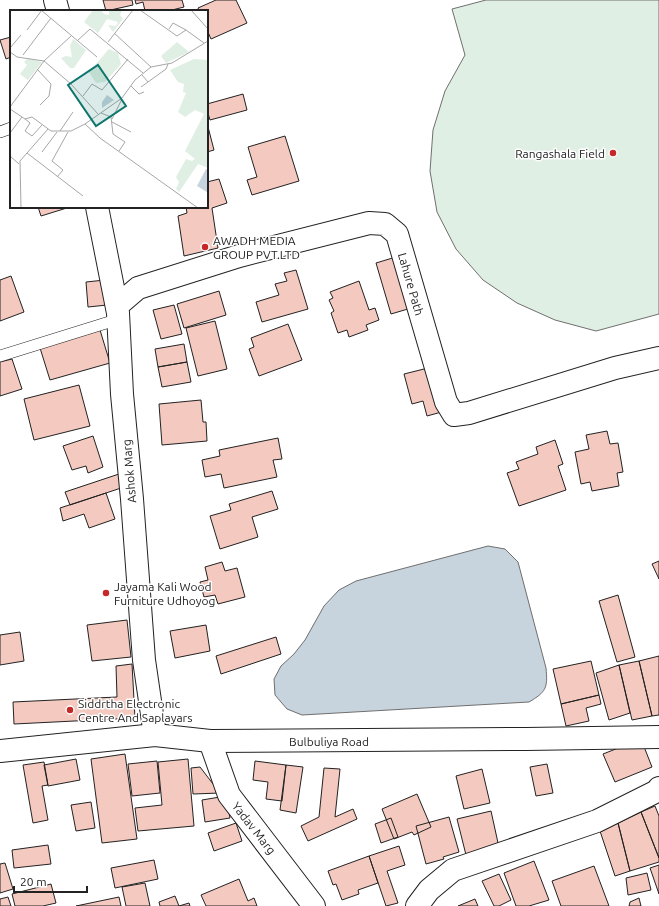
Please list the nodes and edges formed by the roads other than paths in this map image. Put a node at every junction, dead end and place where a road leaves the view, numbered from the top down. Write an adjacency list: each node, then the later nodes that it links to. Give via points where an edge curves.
1 (55, 0): 2 (street)
2 (58, 10)
3 (10, 128): 4 (lane)
4 (0, 132)
5 (97, 208): 6 (street, Ashok Marg)
6 (118, 312): 7 (lane); 8 (street, Lahure Path, via 138,288 239,256 369,223 385,224 397,234 446,402 454,415 469,413 615,368); 9 (street, Ashok Marg, via 122,394 144,660)
7 (0, 356)
8 (659, 358)
9 (155, 735): 11 (street, Bulbuliya Road); 12 (street, Bulbuliya Road)
10 (659, 737): 11 (street, Bulbuliya Road)
11 (210, 741): 14 (street, Yadav Marg, via 229,795)
12 (0, 751)
13 (659, 788): 15 (street, via 597,821 453,870 429,890)
14 (314, 906)
15 (417, 906)

